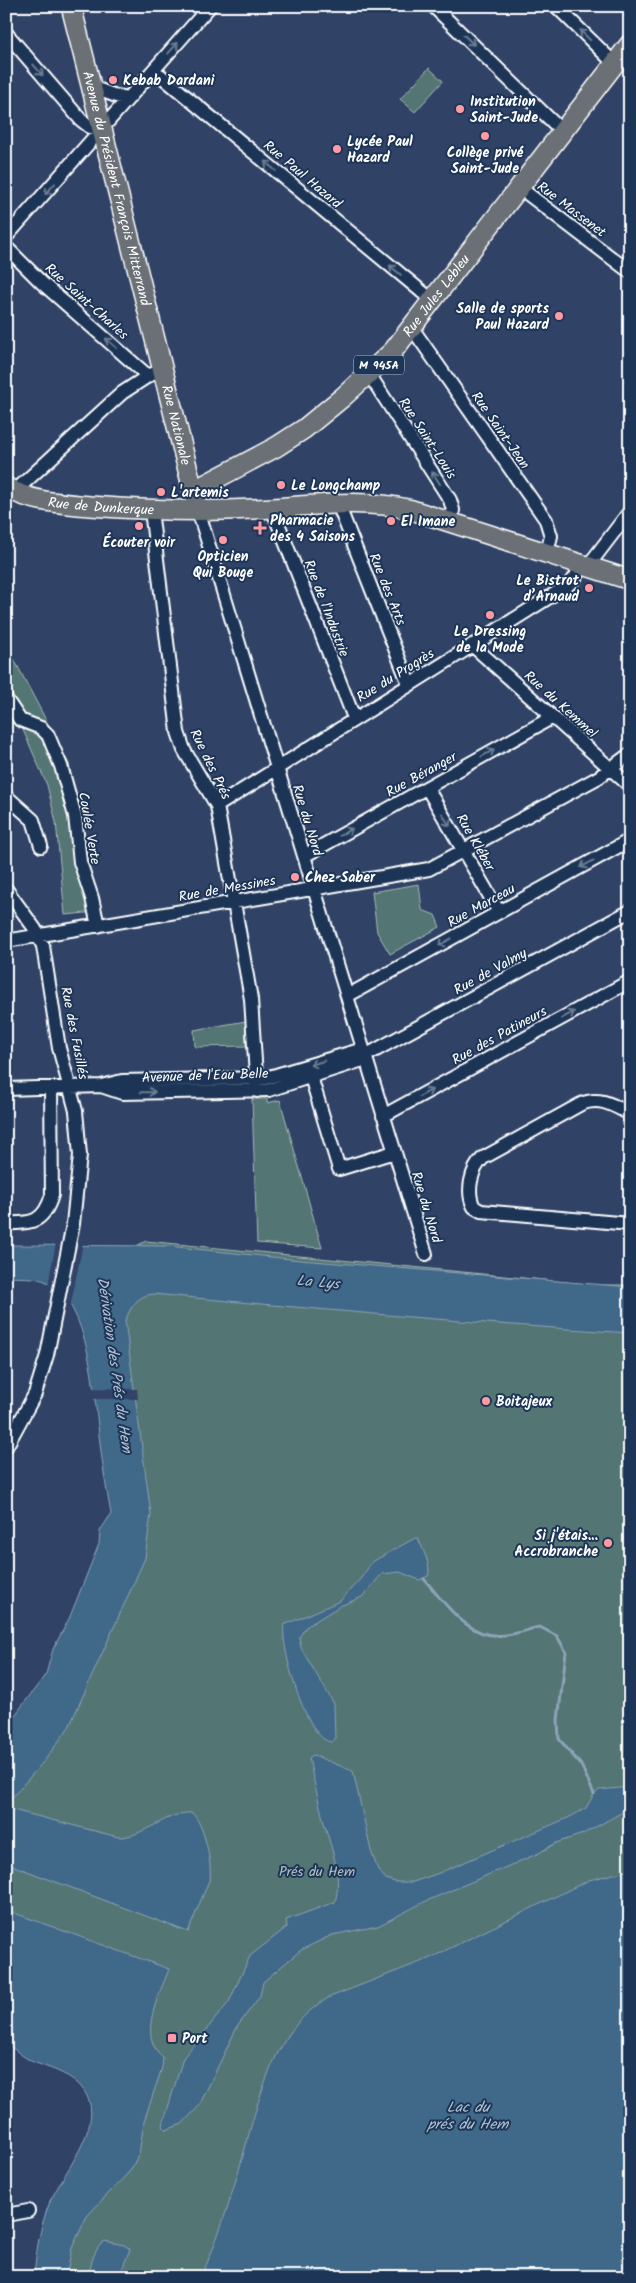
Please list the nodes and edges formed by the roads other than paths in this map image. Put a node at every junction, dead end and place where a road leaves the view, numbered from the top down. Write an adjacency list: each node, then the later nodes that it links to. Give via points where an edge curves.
1 (71, 6): 9 (main road, Avenue du Président François Mitterrand)
2 (210, 6): 8 (street, one-way to 2)
3 (433, 6): 12 (street, one-way to 12)
4 (556, 6): 7 (street, one-way to 4)
5 (6, 33): 11 (street, one-way to 11, via 81,120)
6 (630, 44): 7 (main road, Rue Jules Lebleu / M 945A)
7 (615, 64): 12 (main road, Rue Jules Lebleu / M 945A)
8 (154, 70): 10 (street); 17 (street, Rue Paul Hazard, one-way to 8)
9 (92, 87): 10 (street); 11 (main road, Avenue du Président François Mitterrand)
10 (129, 98): 11 (street)
11 (102, 130): 14 (street, one-way to 14); 19 (main road, Avenue du Président François Mitterrand)
12 (563, 132): 13 (main road, Rue Jules Lebleu / M 945A)
13 (520, 188): 16 (street, Rue Massenet); 17 (main road, Rue Jules Lebleu / M 945A)
14 (6, 237)
15 (6, 247): 19 (street, Rue Saint-Charles, one-way to 15, via 42,283)
16 (630, 272)
17 (433, 301): 18 (main road, Rue Jules Lebleu / M 945A)
18 (412, 328): 20 (main road, Rue Jules Lebleu / M 945A); 29 (street, Rue Saint-Jean, via 546,520 550,532)
19 (155, 373): 21 (street, via 110,404); 22 (main road, Rue Nationale)
20 (369, 374): 22 (main road, Rue Jules Lebleu / M 945A, via 286,441); 28 (street, Rue Saint-Louis, one-way to 20, via 453,510 450,500)
21 (10, 489): 25 (main road, Rue de Dunkerque, via 40,500)
22 (193, 491): 26 (main road, Rue Nationale)
23 (338, 504): 24 (main road, Rue de Dunkerque); 28 (main road, Rue de Dunkerque, via 388,504); 33 (street, Rue des Arts)
24 (272, 508): 26 (main road, Rue de Dunkerque); 36 (street, Rue de l'Industrie)
25 (151, 510): 26 (main road, Rue de Dunkerque); 43 (street, Rue des Prés, via 180,739)
26 (198, 510): 38 (street, Rue du Nord)
27 (630, 511): 30 (street)
28 (451, 522): 29 (main road, Rue de Dunkerque)
29 (547, 553): 30 (main road, Rue de Dunkerque)
30 (585, 565): 31 (main road, Rue de Dunkerque); 32 (street, Rue du Progrès, via 570,583)
31 (630, 580)
32 (472, 645): 33 (street, Rue du Progrès); 35 (street, Rue du Kemmel)
33 (409, 684): 36 (street, Rue du Progrès)
34 (6, 699): 53 (street, Coulée Verte, via 20,720 41,728 48,735 61,766 76,816 80,862)
35 (553, 717): 39 (street, Rue du Kemmel); 41 (street, Rue Béranger, one-way to 35)
36 (354, 718): 38 (street, Rue du Progrès)
37 (630, 754): 39 (street, Rue de Messines)
38 (276, 767): 43 (street, Rue du Progrès); 47 (street, Rue du Nord)
39 (611, 769): 40 (street, Rue du Kemmel); 46 (street, Rue de Messines)
40 (630, 786)
41 (427, 788): 46 (street, Rue Kléber, one-way to 46); 47 (street, Rue Béranger, one-way to 41)
42 (6, 796): 45 (street, via 33,820)
43 (217, 806): 50 (street, Rue des Prés)
44 (630, 840): 52 (street, Rue Marceau, one-way to 52)
45 (40, 846)
46 (464, 852): 49 (street, Rue de Messines, via 429,869); 52 (street, Rue Kléber)
47 (304, 856): 49 (street, Rue du Nord)
48 (6, 889): 54 (street, Rue des Fusillés)
49 (314, 889): 50 (street, Rue de Messines); 57 (street, Rue du Nord)
50 (234, 903): 53 (street, Rue de Messines); 60 (street, Rue des Prés, via 251,999)
51 (630, 911): 58 (street, Rue de Valmy)
52 (499, 912): 57 (street, Rue Marceau, one-way to 57)
53 (98, 926): 54 (street, Rue de Messines)
54 (38, 935): 55 (street, Rue de Messines); 61 (street, Rue des Fusillés, via 46,960 59,1048)
55 (6, 941)
56 (630, 981): 65 (street, Rue des Patineurs, one-way to 56)
57 (347, 996): 58 (street, Rue du Nord)
58 (365, 1055): 59 (street, Avenue de l'Eau Belle); 60 (street, Avenue de l'Eau Belle, one-way to 60, via 275,1076); 65 (street, Rue du Nord)
59 (311, 1077): 60 (street, Avenue de l'Eau Belle, via 269,1090); 66 (street, via 339,1169)
60 (256, 1084): 61 (street, Avenue de l'Eau Belle, via 122,1093 101,1086)
61 (70, 1087): 62 (street, Avenue de l'Eau Belle); 70 (street, Rue des Fusillés, via 78,1120 80,1155 73,1224 54,1322 35,1394)
62 (51, 1088): 63 (street, Avenue de l'Eau Belle); 67 (street, via 52,1196 41,1217 27,1224)
63 (6, 1089)
64 (630, 1114): 68 (street, via 600,1100 581,1104 483,1158 473,1172 470,1194 474,1207 481,1211)
65 (383, 1116): 66 (street, Rue du Nord)
66 (394, 1152): 69 (street, Rue du Nord)
67 (6, 1223)
68 (630, 1224)
69 (426, 1254)
70 (6, 1447)
71 (28, 2211): 72 (street)
72 (6, 2215)

